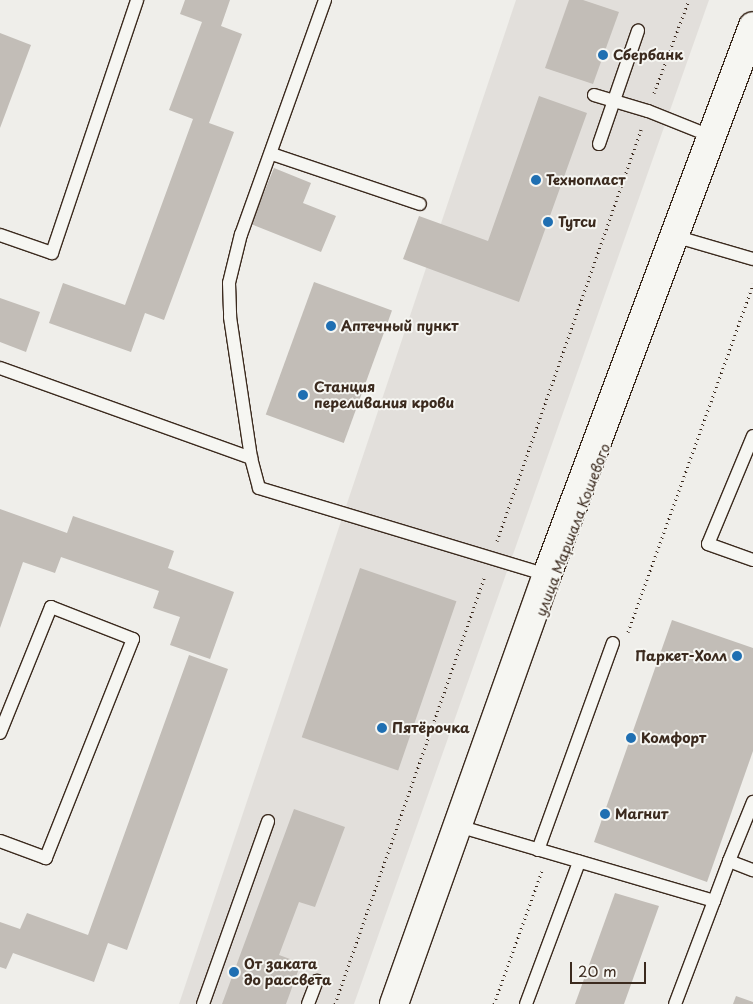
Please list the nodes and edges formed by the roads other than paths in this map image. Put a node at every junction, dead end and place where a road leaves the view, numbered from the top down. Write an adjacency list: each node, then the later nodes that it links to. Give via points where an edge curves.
1 (137, 0): 12 (lane, via 52,253)
2 (325, 0): 10 (lane)
3 (753, 26): 8 (street)
4 (638, 31): 7 (lane)
5 (753, 60): 8 (street, улица Маршала Кошевого)
6 (594, 95): 7 (lane)
7 (614, 101): 8 (lane); 9 (lane)
8 (717, 139): 13 (street, улица Маршала Кошевого); 19 (street)
9 (599, 144)
10 (272, 154): 11 (lane); 17 (lane, via 241,234 229,283 230,317)
11 (420, 204)
12 (0, 235)
13 (684, 239): 14 (lane); 24 (street, улица Маршала Кошевого)
14 (753, 259)
15 (0, 368): 17 (lane)
16 (753, 436): 18 (lane, via 708,544)
17 (251, 458): 19 (lane, via 259,488)
18 (753, 560)
19 (547, 574): 24 (street)
20 (613, 643): 26 (lane)
21 (0, 733): 25 (lane, via 51,608 134,639 46,858)
22 (753, 802): 27 (lane)
23 (268, 821): 32 (lane)
24 (462, 827): 26 (lane); 34 (street); 35 (street, улица Маршала Кошевого)
25 (0, 841)
26 (538, 850): 28 (lane)
27 (729, 861): 29 (lane); 30 (lane)
28 (579, 862): 30 (lane); 36 (lane)
29 (753, 870)
30 (714, 901): 37 (lane)
31 (317, 982): 33 (lane)
32 (203, 1004)
33 (308, 1004)
34 (394, 1004)
35 (406, 1004)
36 (526, 1004)
37 (675, 1004)

